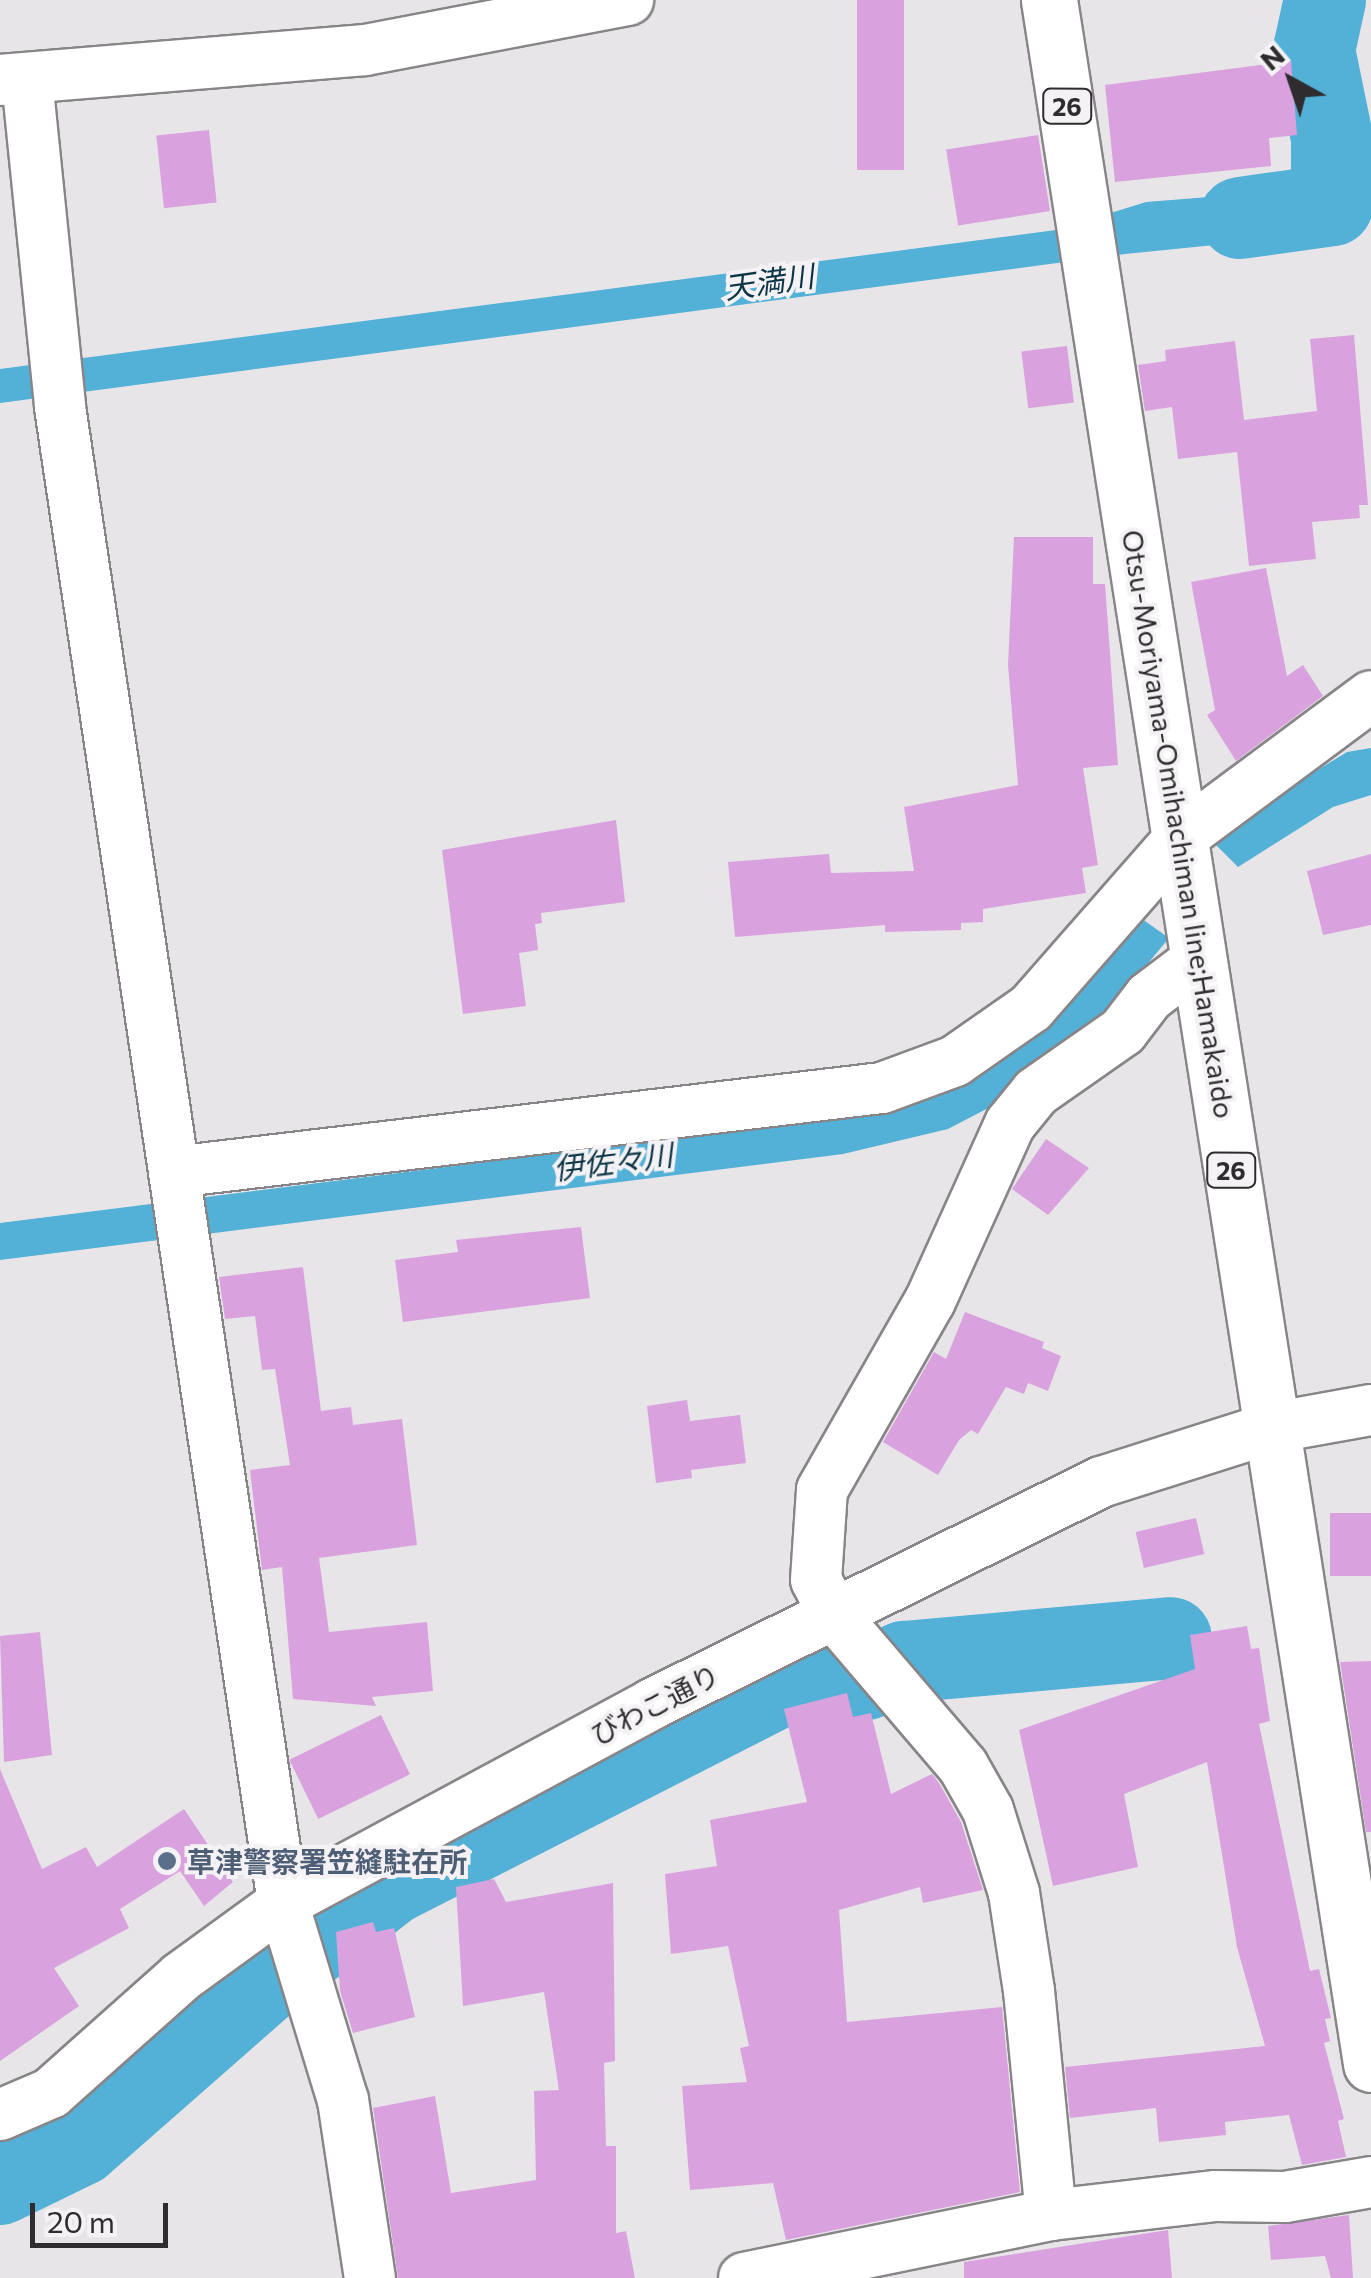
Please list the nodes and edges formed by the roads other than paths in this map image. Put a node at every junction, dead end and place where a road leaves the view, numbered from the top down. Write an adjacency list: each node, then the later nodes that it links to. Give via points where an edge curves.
1 (628, 0): 3 (street, via 365,50)
2 (1049, 0): 5 (main road, Otsu-Moriyama-Omihachiman line;Hamakaido / 26)
3 (14, 80): 9 (street)
4 (1371, 696): 5 (street)
5 (1180, 838): 6 (main road, Otsu-Moriyama-Omihachiman line;Hamakaido / 26); 7 (street)
6 (1199, 959): 8 (street); 11 (main road, Otsu-Moriyama-Omihachiman line;Hamakaido / 26)
7 (1034, 1012): 8 (street); 9 (street, via 955,1061 882,1088)
8 (1076, 1060): 12 (street, via 1010,1124 930,1301 822,1490 816,1580)
9 (174, 1176): 13 (street)
10 (1371, 1410): 11 (street, びわこ通り)
11 (1271, 1428): 12 (street, びわこ通り, via 1101,1482); 14 (main road, Otsu-Moriyama-Omihachiman line;Hamakaido / 26)
12 (834, 1615): 13 (street, びわこ通り, via 652,1704); 17 (street, via 963,1766 988,1810 1014,1893)
13 (282, 1903): 15 (street, びわこ通り, via 181,1977 50,2094); 18 (street, via 342,2100)
14 (1371, 2064)
15 (0, 2115)
16 (1371, 2182): 17 (street, via 1285,2197 1216,2196)
17 (1051, 2214): 19 (street)
18 (370, 2278)
19 (744, 2278)

